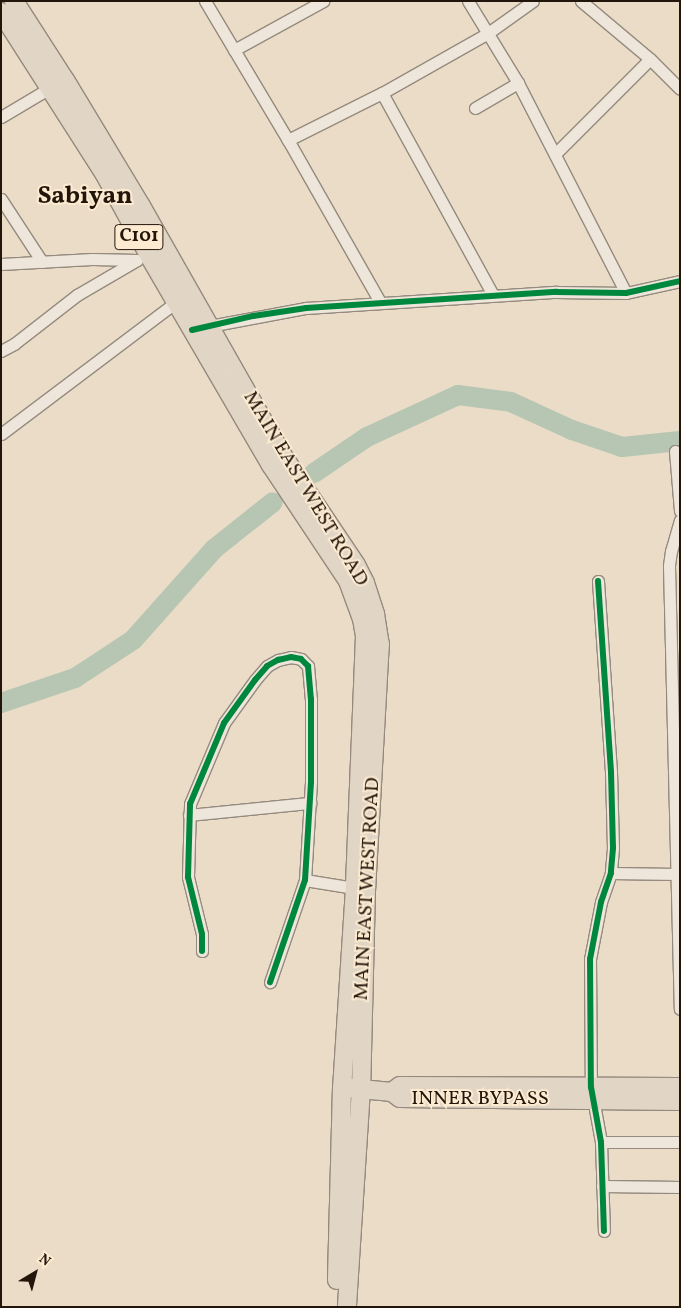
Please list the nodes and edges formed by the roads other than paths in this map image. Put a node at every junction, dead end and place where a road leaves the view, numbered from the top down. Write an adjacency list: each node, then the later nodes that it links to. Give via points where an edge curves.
1 (14, 1): 11 (main road, MAIN EAST WEST ROAD / C101)
2 (205, 1): 9 (street)
3 (323, 1): 9 (street)
4 (468, 1): 8 (street)
5 (533, 1): 8 (street)
6 (581, 1): 10 (street)
7 (1, 12): 13 (main road, MAIN EAST WEST ROAD / C101)
8 (488, 33): 12 (street); 15 (street)
9 (234, 50): 18 (street)
10 (650, 59): 14 (street); 19 (street)
11 (65, 80): 13 (street); 29 (main road, MAIN EAST WEST ROAD / C101, via 141,206)
12 (518, 83): 16 (street); 19 (street)
13 (50, 88): 17 (street); 21 (main road, MAIN EAST WEST ROAD / C101, via 104,172)
14 (680, 89)
15 (382, 93): 18 (street); 26 (street)
16 (475, 108)
17 (1, 117)
18 (288, 140): 28 (street)
19 (555, 154): 25 (street)
20 (1, 199): 22 (street)
21 (144, 259): 22 (street); 27 (main road, MAIN EAST WEST ROAD / C101); 30 (street, via 77,295)
22 (42, 262): 23 (street)
23 (1, 264)
24 (680, 281): 25 (street)
25 (626, 293): 26 (street)
26 (493, 295): 28 (street)
27 (176, 302): 29 (main road, MAIN EAST WEST ROAD / C101); 31 (street)
28 (380, 302): 29 (street, via 306,308)
29 (200, 328): 41 (main road, MAIN EAST WEST ROAD / C101, via 277,461 335,546 365,583 375,614 380,644 372,658)
30 (1, 351)
31 (1, 434)
32 (675, 452): 33 (street)
33 (680, 511)
34 (680, 520): 38 (street, via 669,566)
35 (598, 581): 39 (street, via 611,772)
36 (310, 803): 37 (street); 37 (street, via 308,666 291,656 267,666 224,723 190,804); 40 (street)
37 (189, 815): 42 (street, via 188,877 202,934)
38 (678, 866): 39 (street); 45 (street)
39 (611, 873): 49 (street, via 601,902 590,959)
40 (305, 880): 41 (street); 44 (street)
41 (360, 889): 43 (main road, MAIN EAST WEST ROAD)
42 (202, 951)
43 (356, 967): 46 (main road, MAIN EAST WEST ROAD); 48 (main road, MAIN EAST WEST ROAD)
44 (270, 982)
45 (680, 1010)
46 (342, 1087): 48 (main road, INNER BYPASS); 56 (main road, MAIN EAST WEST ROAD)
47 (680, 1087): 49 (main road, INNER BYPASS)
48 (361, 1089): 49 (main road, INNER BYPASS, via 392,1092 400,1098); 57 (main road, MAIN EAST WEST ROAD)
49 (592, 1093): 50 (main road, INNER BYPASS); 51 (street)
50 (680, 1101)
51 (601, 1142): 52 (street); 53 (street)
52 (680, 1142)
53 (602, 1186): 54 (street); 55 (street)
54 (680, 1188)
55 (604, 1231)
56 (336, 1307)
57 (347, 1307)

